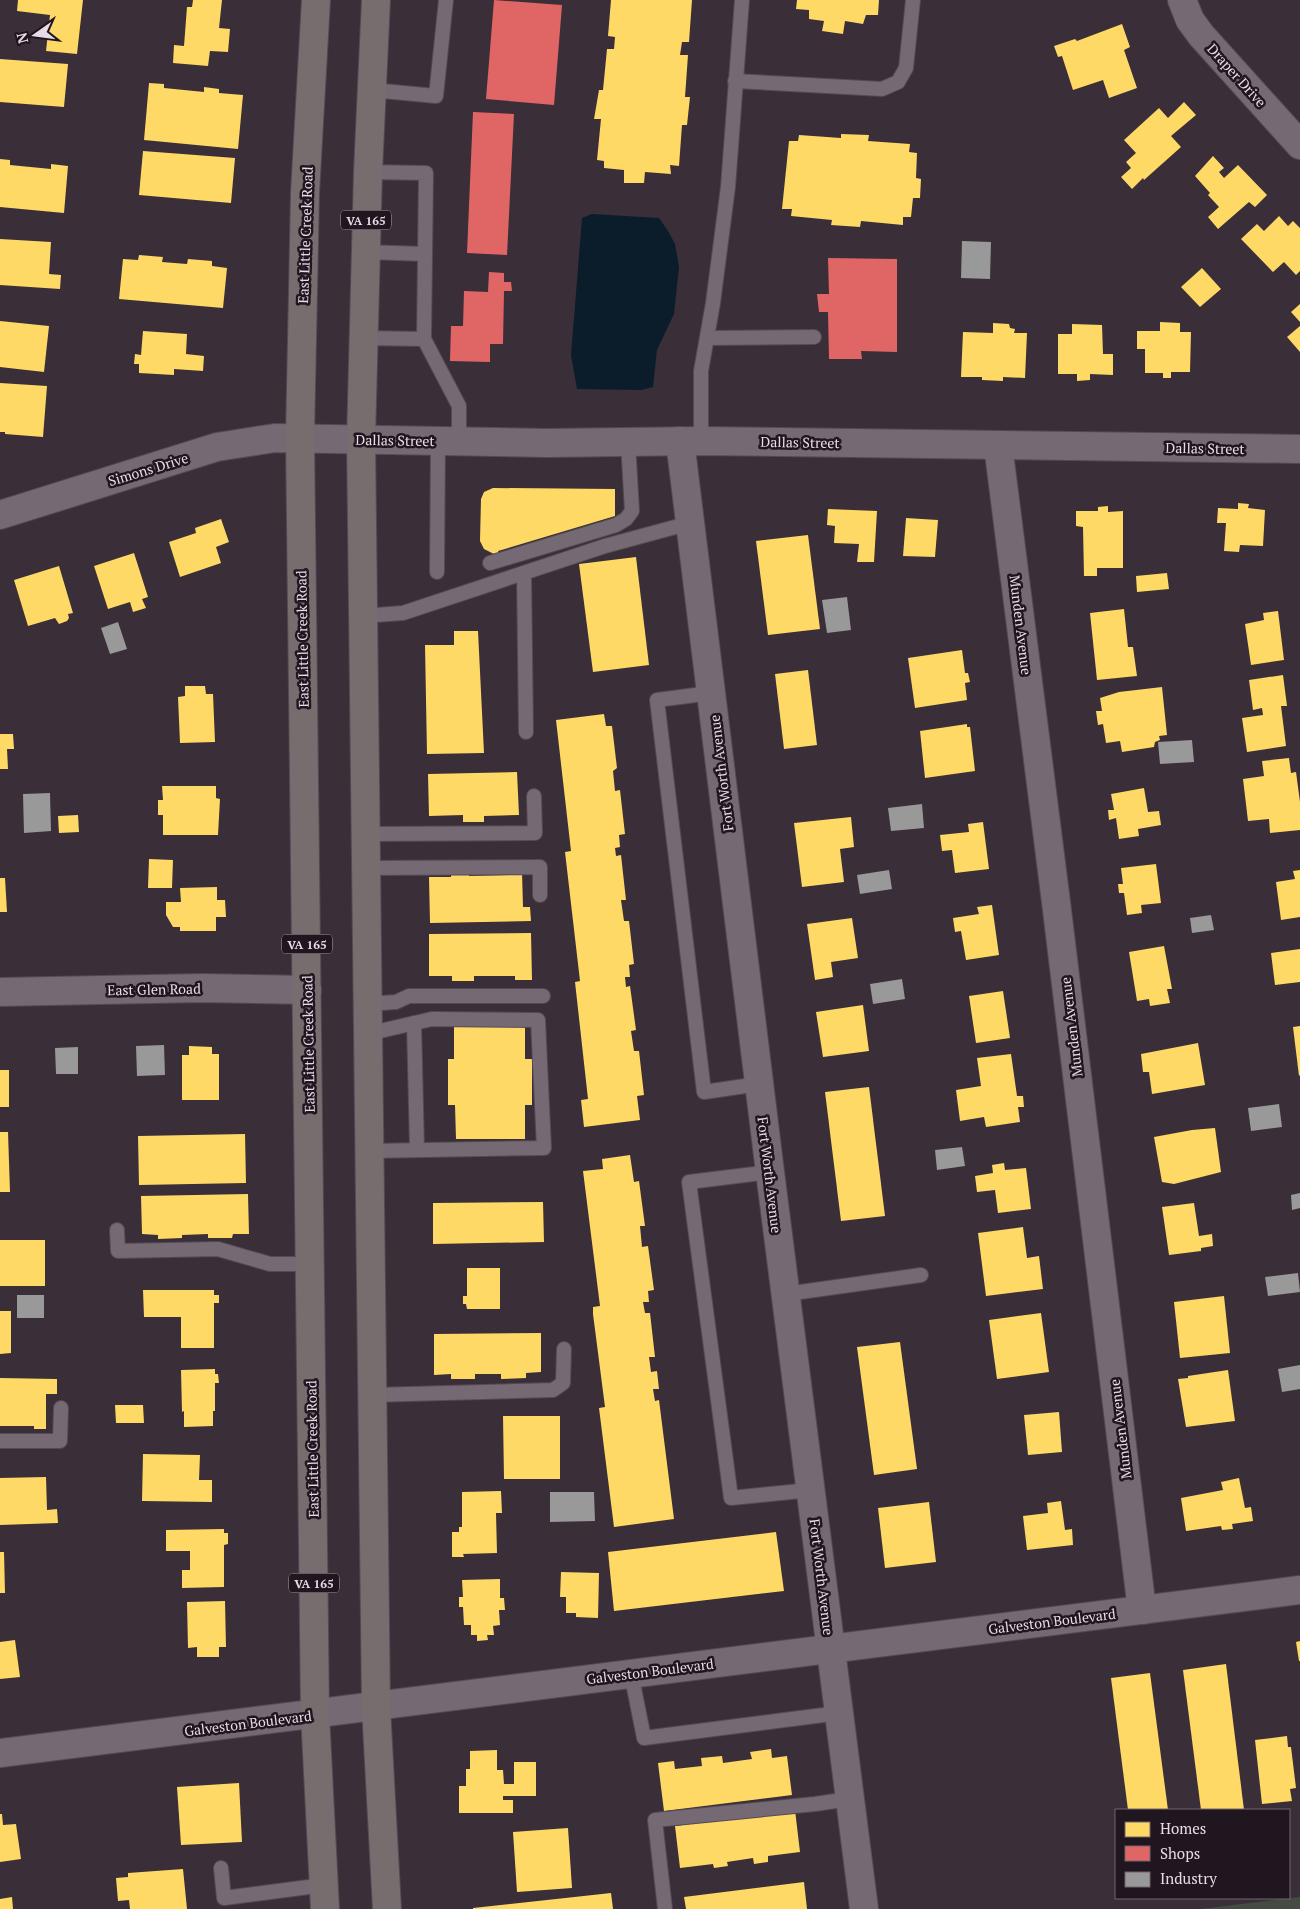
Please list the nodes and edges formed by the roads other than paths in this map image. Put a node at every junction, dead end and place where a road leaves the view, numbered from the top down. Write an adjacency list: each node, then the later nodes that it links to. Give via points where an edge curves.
1 (316, 0): 17 (main road, East Little Creek Road / VA 165, via 305,193)
2 (376, 0): 8 (main road, VA 165)
3 (446, 0): 8 (lane, via 436,96)
4 (742, 0): 7 (lane)
5 (914, 0): 7 (lane, via 906,68 898,82 882,89)
6 (1182, 0): 9 (street, Draper Drive, via 1190,20 1201,35)
7 (736, 81): 14 (lane, via 728,187)
8 (372, 90): 10 (main road, VA 165)
9 (1300, 145)
10 (368, 172): 11 (main road, VA 165); 12 (lane, via 426,173)
11 (365, 252): 12 (lane); 13 (main road, VA 165)
12 (425, 254): 16 (lane)
13 (363, 338): 16 (lane); 18 (main road, VA 165)
14 (707, 338): 15 (lane); 20 (lane)
15 (814, 338)
16 (424, 339): 19 (lane, via 459,406)
17 (300, 437): 18 (street, Dallas Street); 24 (street, Simons Drive, via 217,447); 36 (main road, East Little Creek Road / VA 165)
18 (361, 440): 19 (street, Dallas Street); 29 (main road, VA 165)
19 (449, 441): 21 (street, Dallas Street); 27 (lane)
20 (691, 441): 21 (street, Dallas Street); 22 (street, Dallas Street); 25 (street, Fort Worth Avenue)
21 (628, 442): 26 (lane, via 632,511 626,519 616,525)
22 (998, 445): 23 (street, Dallas Street); 56 (street, Munden Avenue)
23 (1300, 449)
24 (0, 515)
25 (690, 523): 28 (lane); 30 (street, Fort Worth Avenue)
26 (490, 563)
27 (437, 572)
28 (524, 572): 29 (lane, via 403,613); 31 (lane)
29 (362, 616): 33 (main road, VA 165)
30 (711, 693): 42 (street, Fort Worth Avenue); 42 (lane, via 657,700 704,1092)
31 (526, 732)
32 (534, 796): 33 (lane, via 535,834)
33 (365, 834): 34 (main road, VA 165)
34 (366, 868): 35 (lane, via 540,867); 39 (main road, VA 165)
35 (540, 895)
36 (307, 990): 37 (street, East Glen Road, via 202,988); 47 (main road, East Little Creek Road / VA 165)
37 (0, 992)
38 (542, 996): 39 (lane, via 409,996 396,1002)
39 (367, 1004): 41 (main road, VA 165)
40 (414, 1023): 41 (lane); 43 (lane); 43 (lane, via 432,1019 538,1020 544,1148)
41 (367, 1034): 44 (main road, VA 165)
42 (759, 1084): 45 (street, Fort Worth Avenue)
43 (417, 1149): 44 (lane)
44 (368, 1151): 51 (main road, VA 165)
45 (770, 1172): 49 (street, Fort Worth Avenue); 54 (lane, via 689,1182 690,1192 731,1498)
46 (117, 1230): 47 (lane, via 118,1251 218,1249 270,1264)
47 (310, 1264): 61 (main road, East Little Creek Road / VA 165)
48 (921, 1275): 49 (lane)
49 (786, 1294): 54 (street, Fort Worth Avenue)
50 (564, 1349): 51 (lane, via 562,1383 553,1390)
51 (372, 1395): 59 (main road, VA 165)
52 (60, 1408): 53 (lane, via 60,1442)
53 (0, 1441)
54 (810, 1490): 57 (street, Fort Worth Avenue)
55 (1300, 1590): 56 (street, Galveston Boulevard)
56 (1142, 1610): 57 (street, Galveston Boulevard)
57 (831, 1648): 58 (street, Galveston Boulevard); 60 (street, Fort Worth Avenue)
58 (631, 1673): 59 (street, Galveston Boulevard); 60 (lane, via 644,1738)
59 (376, 1707): 61 (street, Galveston Boulevard); 67 (main road, VA 165)
60 (838, 1713): 63 (street, Fort Worth Avenue)
61 (315, 1714): 62 (street, Galveston Boulevard); 65 (main road, East Little Creek Road / VA 165)
62 (0, 1753)
63 (849, 1799): 68 (lane, via 655,1820); 69 (street, Fort Worth Avenue)
64 (221, 1868): 66 (lane)
65 (325, 1897): 66 (lane)
66 (225, 1904)
67 (387, 1909)
68 (665, 1909)
69 (864, 1909)

